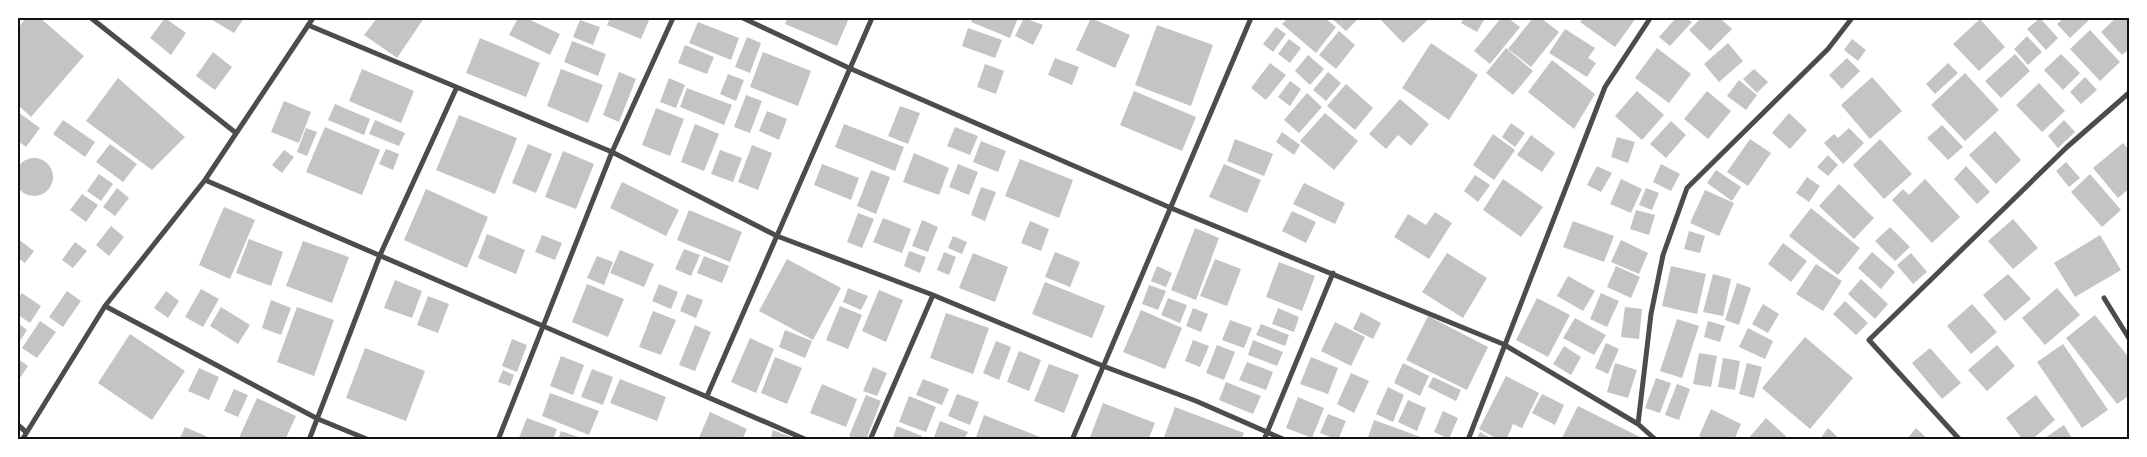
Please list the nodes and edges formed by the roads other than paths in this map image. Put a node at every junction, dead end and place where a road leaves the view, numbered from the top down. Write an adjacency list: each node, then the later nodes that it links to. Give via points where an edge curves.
1 (91, 18): 13 (street)
2 (313, 18): 9 (street)
3 (673, 18): 14 (street)
4 (743, 18): 10 (street)
5 (872, 18): 10 (street)
6 (1251, 18): 16 (street)
7 (1852, 18): 29 (street, via 1828,49 1687,188 1663,255 1651,314)
8 (1649, 20): 25 (street, via 1605,87)
9 (308, 25): 11 (street); 13 (street)
10 (849, 68): 16 (street); 17 (street)
11 (456, 89): 14 (street); 18 (street)
12 (2130, 92): 44 (street, via 2068,147 1869,340)
13 (236, 133): 15 (street)
14 (612, 152): 17 (street); 23 (street)
15 (206, 180): 18 (street); 22 (street)
16 (1171, 208): 19 (street); 26 (street)
17 (777, 236): 20 (street); 27 (street)
18 (380, 255): 23 (street); 28 (street)
19 (1333, 273): 25 (street); 31 (street)
20 (933, 295): 26 (street); 38 (street)
21 (2104, 298): 24 (street)
22 (105, 306): 28 (street); 32 (street)
23 (542, 326): 27 (street); 36 (street)
24 (2130, 340)
25 (1503, 344): 29 (street); 42 (street)
26 (1103, 366): 31 (street); 39 (street)
27 (707, 396): 37 (street)
28 (318, 419): 34 (street); 35 (street)
29 (1638, 424): 43 (street)
30 (18, 426): 32 (street)
31 (1268, 431): 40 (street); 41 (street)
32 (26, 432): 33 (street)
33 (22, 440)
34 (309, 440)
35 (369, 440)
36 (498, 440)
37 (807, 440)
38 (870, 440)
39 (1072, 440)
40 (1264, 440)
41 (1285, 440)
42 (1468, 440)
43 (1656, 440)
44 (1960, 440)

